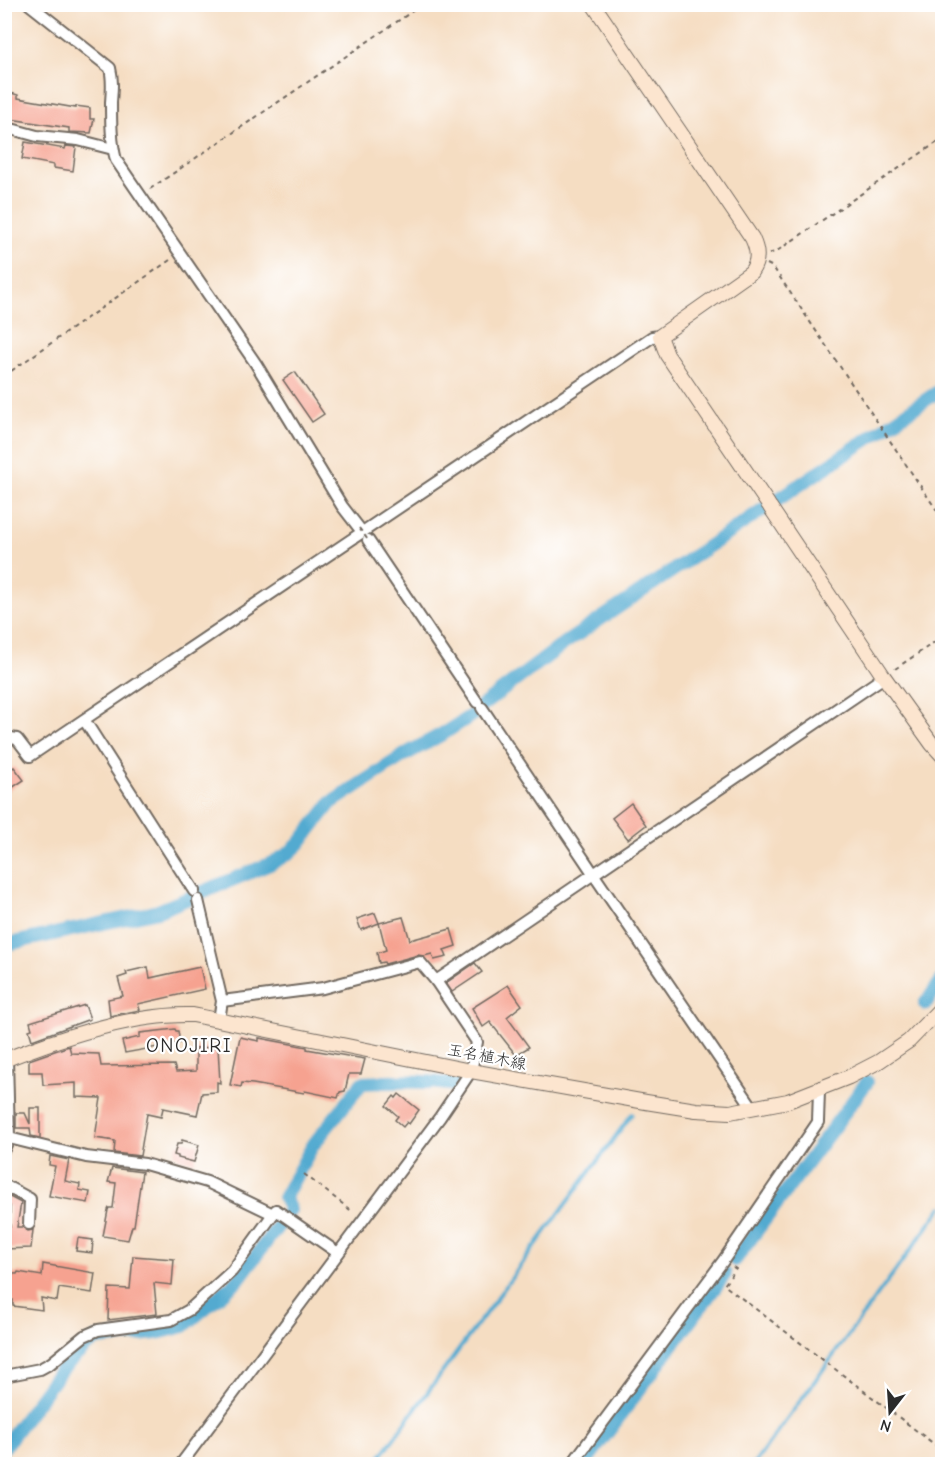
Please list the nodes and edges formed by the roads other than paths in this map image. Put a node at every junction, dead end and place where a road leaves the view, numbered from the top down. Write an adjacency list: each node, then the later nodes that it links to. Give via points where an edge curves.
1 (29, 4): 4 (street, via 110,68)
2 (593, 4): 5 (main road, via 757,249 758,258 751,273)
3 (4, 127): 4 (street)
4 (113, 148): 6 (street, via 116,160 256,364)
5 (660, 336): 8 (main road, via 667,355); 9 (street, via 652,337)
6 (359, 528)
7 (368, 540): 19 (street)
8 (884, 677): 11 (main road); 12 (street)
9 (85, 721): 10 (street, via 30,756 17,739); 13 (street, via 196,896)
10 (4, 741)
11 (942, 755)
12 (436, 981): 13 (street, via 420,962 323,988); 17 (street, via 477,1042)
13 (222, 1001): 15 (street)
14 (942, 1007): 18 (main road, 玉名植木線, via 909,1041 878,1062)
15 (219, 1020): 16 (main road, 玉名植木線, via 193,1015 153,1016); 17 (main road, 玉名植木線)
16 (6, 1060): 20 (street)
17 (471, 1071): 19 (main road, 玉名植木線, via 696,1110 730,1112); 24 (street)
18 (819, 1090): 19 (main road, 玉名植木線); 27 (street, via 818,1122 723,1261)
19 (753, 1108)
20 (7, 1143): 22 (street, via 145,1164 207,1182)
21 (4, 1185): 23 (street, via 30,1199)
22 (273, 1214): 24 (street, via 276,1210); 25 (street, via 232,1272 189,1310 171,1320 98,1330 40,1369)
23 (29, 1224)
24 (338, 1253): 26 (street)
25 (4, 1376)
26 (182, 1464)
27 (572, 1464)

